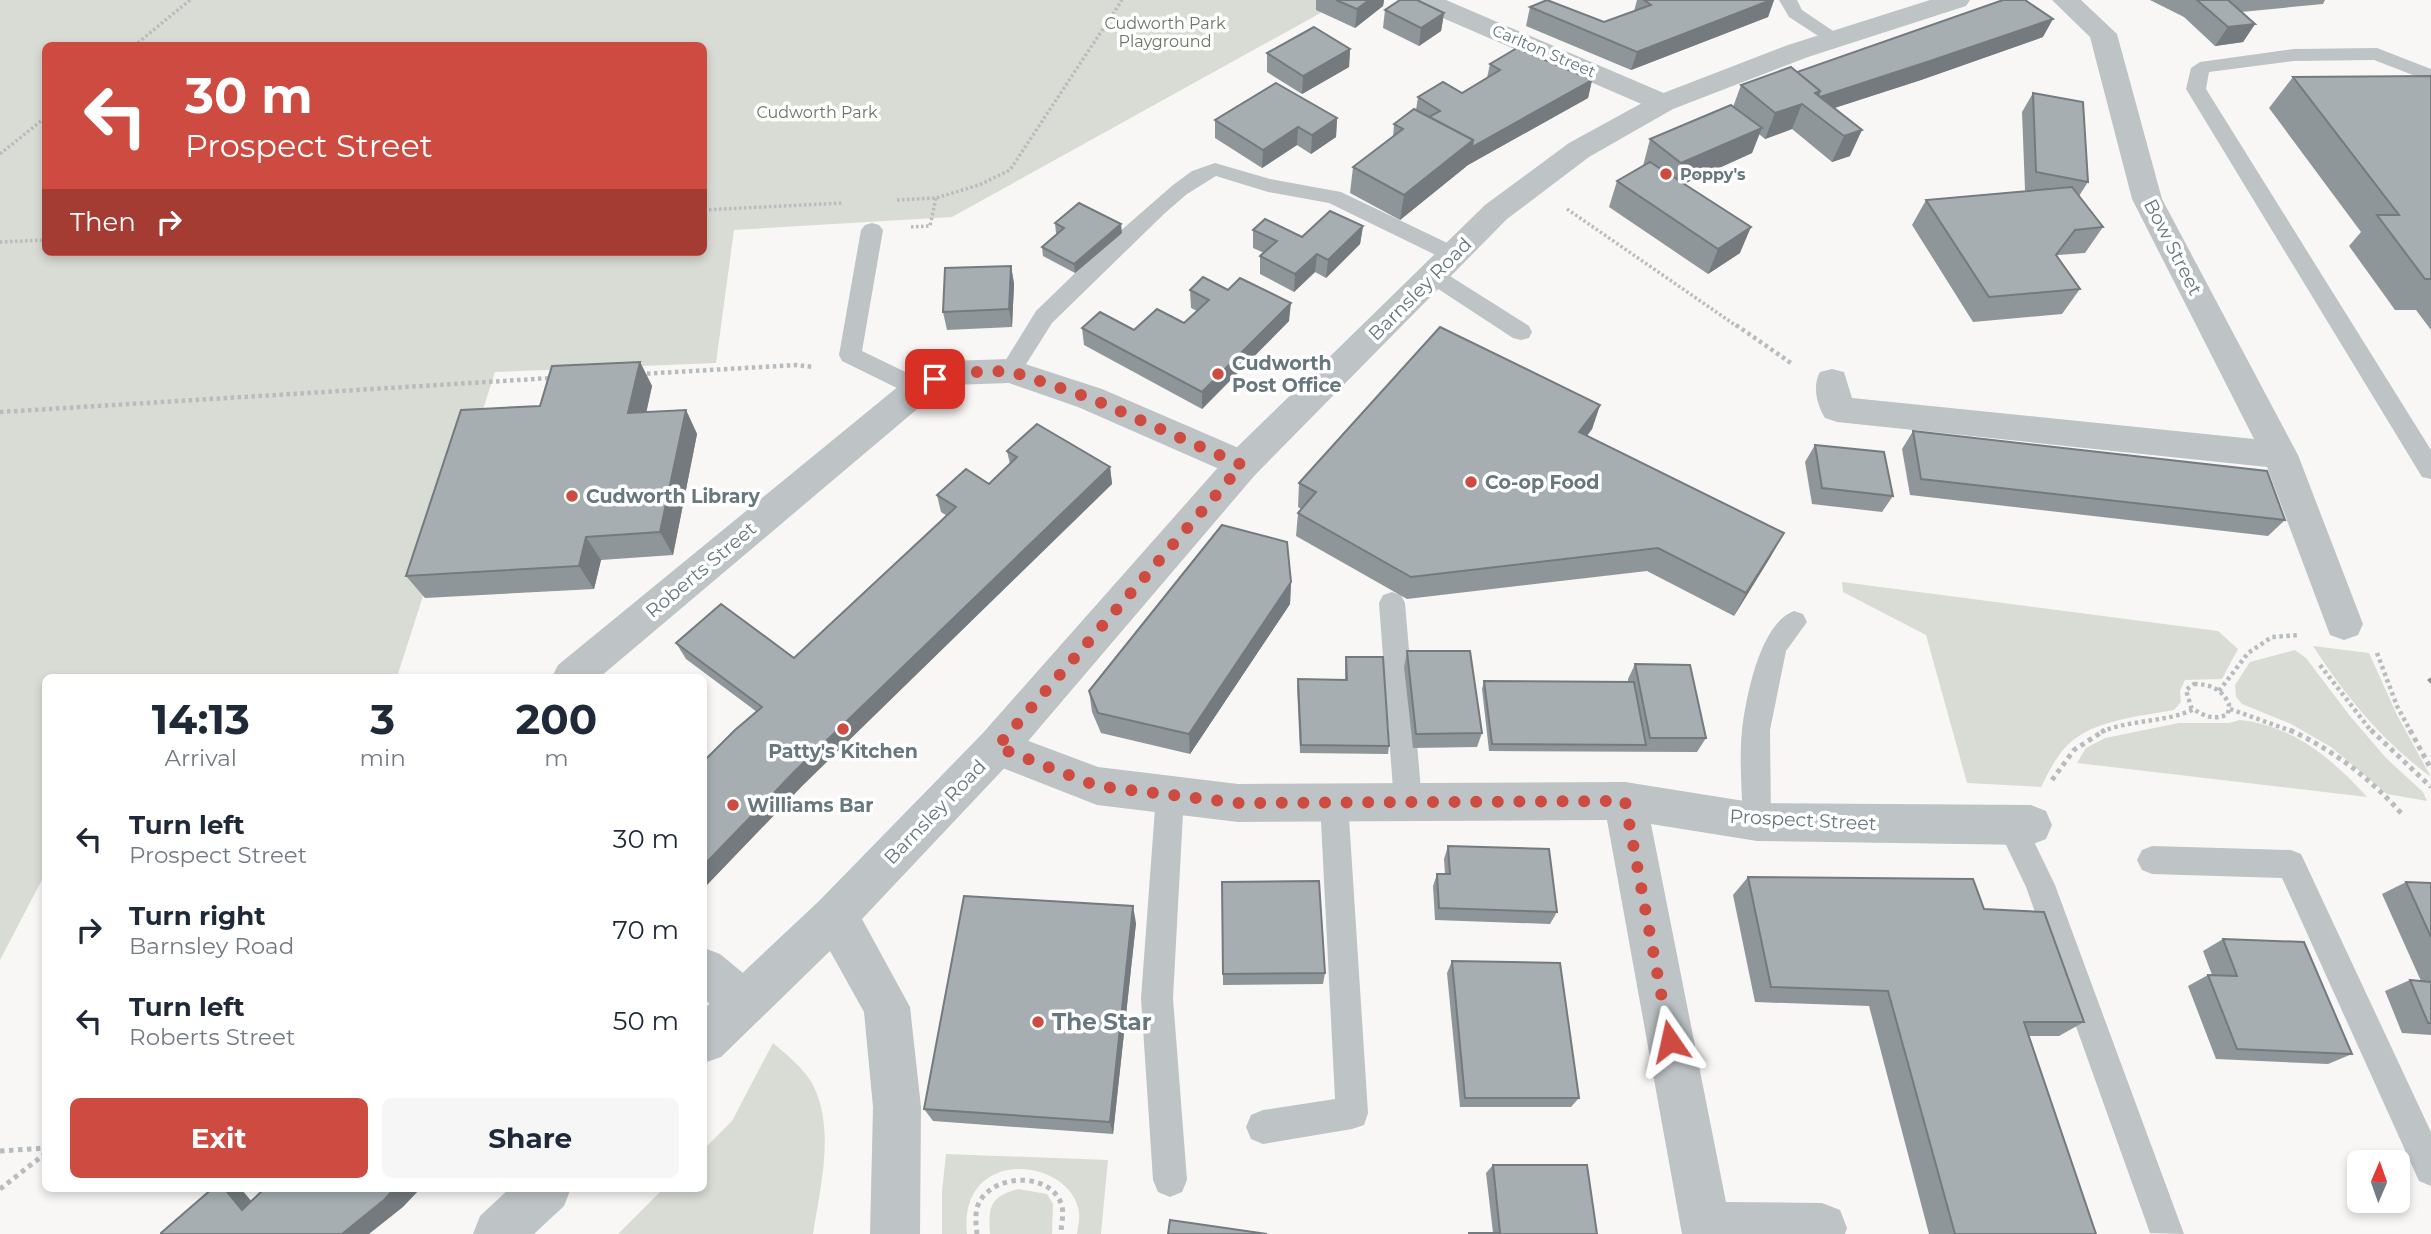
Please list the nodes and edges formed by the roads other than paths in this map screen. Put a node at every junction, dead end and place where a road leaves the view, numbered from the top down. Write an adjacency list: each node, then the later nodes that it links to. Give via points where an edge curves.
1 (1424, 0): 7 (street, Carlton Street)
2 (1788, 0): 5 (lane, via 1795,13)
3 (1957, 0): 5 (street, Barnsley Road)
4 (2065, 0): 14 (street, Bow Street, via 2104,34 2147,200)
5 (1836, 39): 7 (street, Barnsley Road)
6 (2431, 76): 16 (lane, via 2377,54 2294,55 2200,68 2196,89)
7 (1663, 103): 9 (street, Barnsley Road, via 1579,150 1496,212)
8 (872, 230): 13 (lane, via 850,355 910,384)
9 (1444, 266): 10 (lane); 11 (lane, via 1334,197 1215,169 1206,171 1174,194 1044,317); 15 (street, Barnsley Road)
10 (1521, 332)
11 (1010, 371): 13 (street, Roberts Street, via 948,373); 15 (street, Roberts Street, via 1090,398)
12 (1832, 381): 14 (street, via 1837,409)
13 (912, 395): 20 (street, Roberts Street)
14 (2280, 455): 19 (street, Bow Street)
15 (1242, 465): 21 (street, Barnsley Road)
16 (2431, 470)
17 (1392, 603): 25 (lane)
18 (1794, 622): 26 (lane, via 1773,647 1756,730)
19 (2344, 624)
20 (576, 674)
21 (997, 747): 22 (street, Prospect Street, via 1097,786); 29 (street, Barnsley Road)
22 (1170, 795): 24 (street, Prospect Street, via 1238,803); 35 (lane, via 1157,998)
23 (1625, 801): 25 (street, Prospect Street); 26 (street, Prospect Street); 38 (street)
24 (1334, 802): 25 (street, Prospect Street); 33 (lane, via 1352,1113)
25 (1408, 802)
26 (1757, 822): 27 (street, Prospect Street)
27 (2022, 825): 39 (lane)
28 (2152, 860): 34 (lane, via 2291,864)
29 (835, 916): 31 (street, Barnsley Road); 41 (street, via 887,1007 897,1107)
30 (707, 972): 31 (street)
31 (744, 1003): 32 (street, Barnsley Road)
32 (707, 1037)
33 (1263, 1127)
34 (2431, 1169)
35 (1170, 1180)
36 (542, 1192): 40 (street)
37 (1822, 1228): 38 (street)
38 (1706, 1230)
39 (2167, 1233)
40 (498, 1234)
41 (895, 1234)

